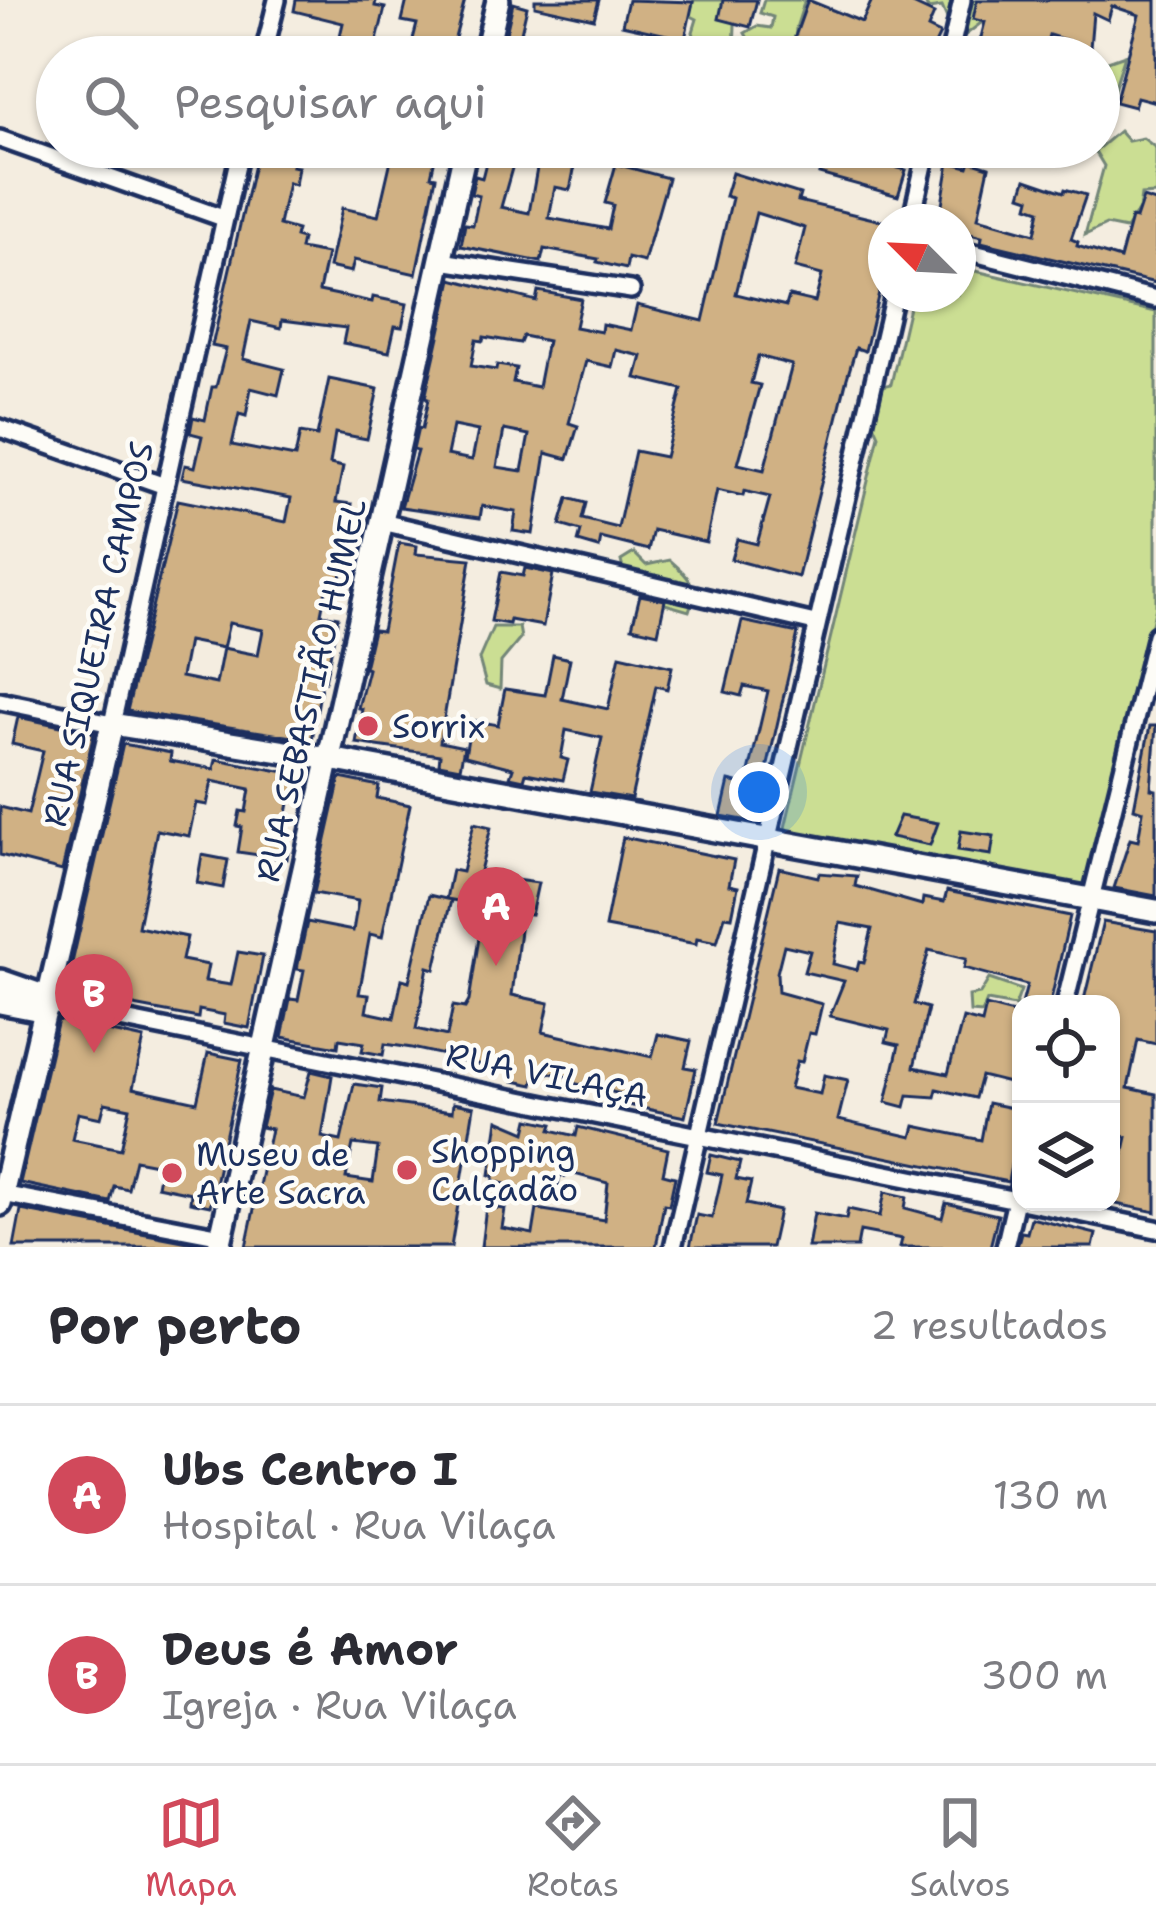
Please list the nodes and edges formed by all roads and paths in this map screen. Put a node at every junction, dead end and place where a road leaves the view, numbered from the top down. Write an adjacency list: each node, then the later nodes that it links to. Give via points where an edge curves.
1 (277, 0): 4 (street)
2 (498, 0): 5 (main road)
3 (958, 2): 6 (street)
4 (268, 36)
5 (490, 36)
6 (952, 36)
7 (0, 140): 8 (street)
8 (36, 153)
9 (80, 168): 14 (street)
10 (236, 168): 14 (street, RUA SIQUEIRA CAMPOS)
11 (461, 168): 16 (main road, RUA SEBASTIÃO HUMEL)
12 (923, 168): 13 (street)
13 (914, 204)
14 (224, 218): 21 (street, RUA SIQUEIRA CAMPOS)
15 (976, 254): 18 (street)
16 (441, 261): 17 (street); 22 (main road, RUA SEBASTIÃO HUMEL)
17 (631, 290)
18 (1156, 299)
19 (890, 312): 23 (street)
20 (0, 428): 21 (street)
21 (165, 486): 26 (street, RUA SIQUEIRA CAMPOS)
22 (382, 522): 23 (street); 27 (main road, RUA SEBASTIÃO HUMEL)
23 (815, 623): 28 (street)
24 (1156, 635): 29 (street)
25 (0, 700): 26 (street)
26 (112, 724): 27 (main road); 34 (main road, RUA SIQUEIRA CAMPOS)
27 (330, 760): 28 (main road); 35 (main road, RUA SEBASTIÃO HUMEL)
28 (767, 842): 29 (main road); 37 (street)
29 (1090, 900): 30 (main road); 32 (street)
30 (1156, 911)
31 (0, 982): 34 (main road)
32 (1067, 995)
33 (0, 1002): 34 (main road)
34 (52, 1005): 35 (street, RUA VILAÇA); 36 (main road, RUA SIQUEIRA CAMPOS)
35 (263, 1047): 37 (street, RUA VILAÇA); 43 (main road, RUA SEBASTIÃO HUMEL)
36 (9, 1126): 38 (main road, RUA SIQUEIRA CAMPOS)
37 (698, 1136): 39 (street, RUA VILAÇA); 44 (street)
38 (1, 1199): 43 (street)
39 (1012, 1199)
40 (1018, 1211): 45 (street)
41 (1069, 1211): 42 (street, RUA VILAÇA)
42 (1156, 1229)
43 (220, 1241)
44 (673, 1247)
45 (1005, 1247)

